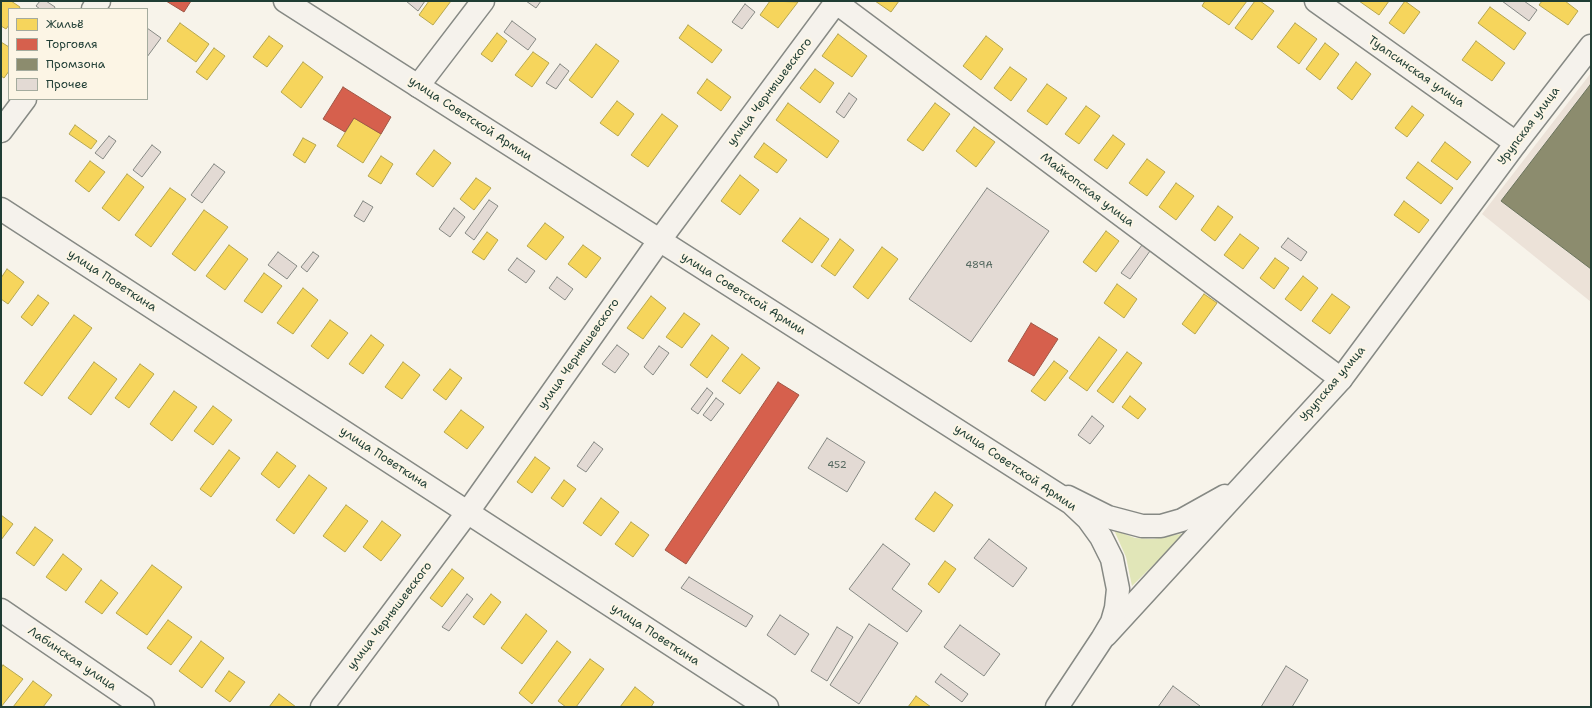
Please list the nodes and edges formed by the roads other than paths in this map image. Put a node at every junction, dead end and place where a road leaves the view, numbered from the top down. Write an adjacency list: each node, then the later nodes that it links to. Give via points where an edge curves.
1 (285, 1): 6 (street, улица Советской Армии)
2 (483, 1): 6 (street)
3 (1316, 1): 9 (street, Туапсинская улица)
4 (836, 2): 11 (street, улица Чернышевского); 12 (street, Майкопская улица)
5 (1591, 46): 9 (street, Урупская улица)
6 (418, 86): 11 (street, улица Советской Армии)
7 (24, 100): 8 (street)
8 (1, 131)
9 (1516, 143): 12 (street, Урупская улица)
10 (1, 209): 15 (street, улица Поветкина)
11 (659, 241): 14 (street, улица Советской Армии); 15 (street, улица Чернышевского)
12 (1341, 379): 13 (street, Урупская улица)
13 (1253, 476): 14 (street, via 1203,510 1161,526 1142,526 1108,517); 17 (street, Урупская улица)
14 (1045, 486): 17 (street, улица Советской Армии, via 1071,503 1088,519 1112,559 1118,589 1116,608 1112,622)
15 (467, 513): 19 (street, улица Чернышевского); 20 (street, улица Поветкина)
16 (1, 610): 18 (street, Лабинская улица)
17 (1102, 639): 21 (street, Урупская улица)
18 (143, 707)
19 (322, 707)
20 (767, 707)
21 (1057, 707)

